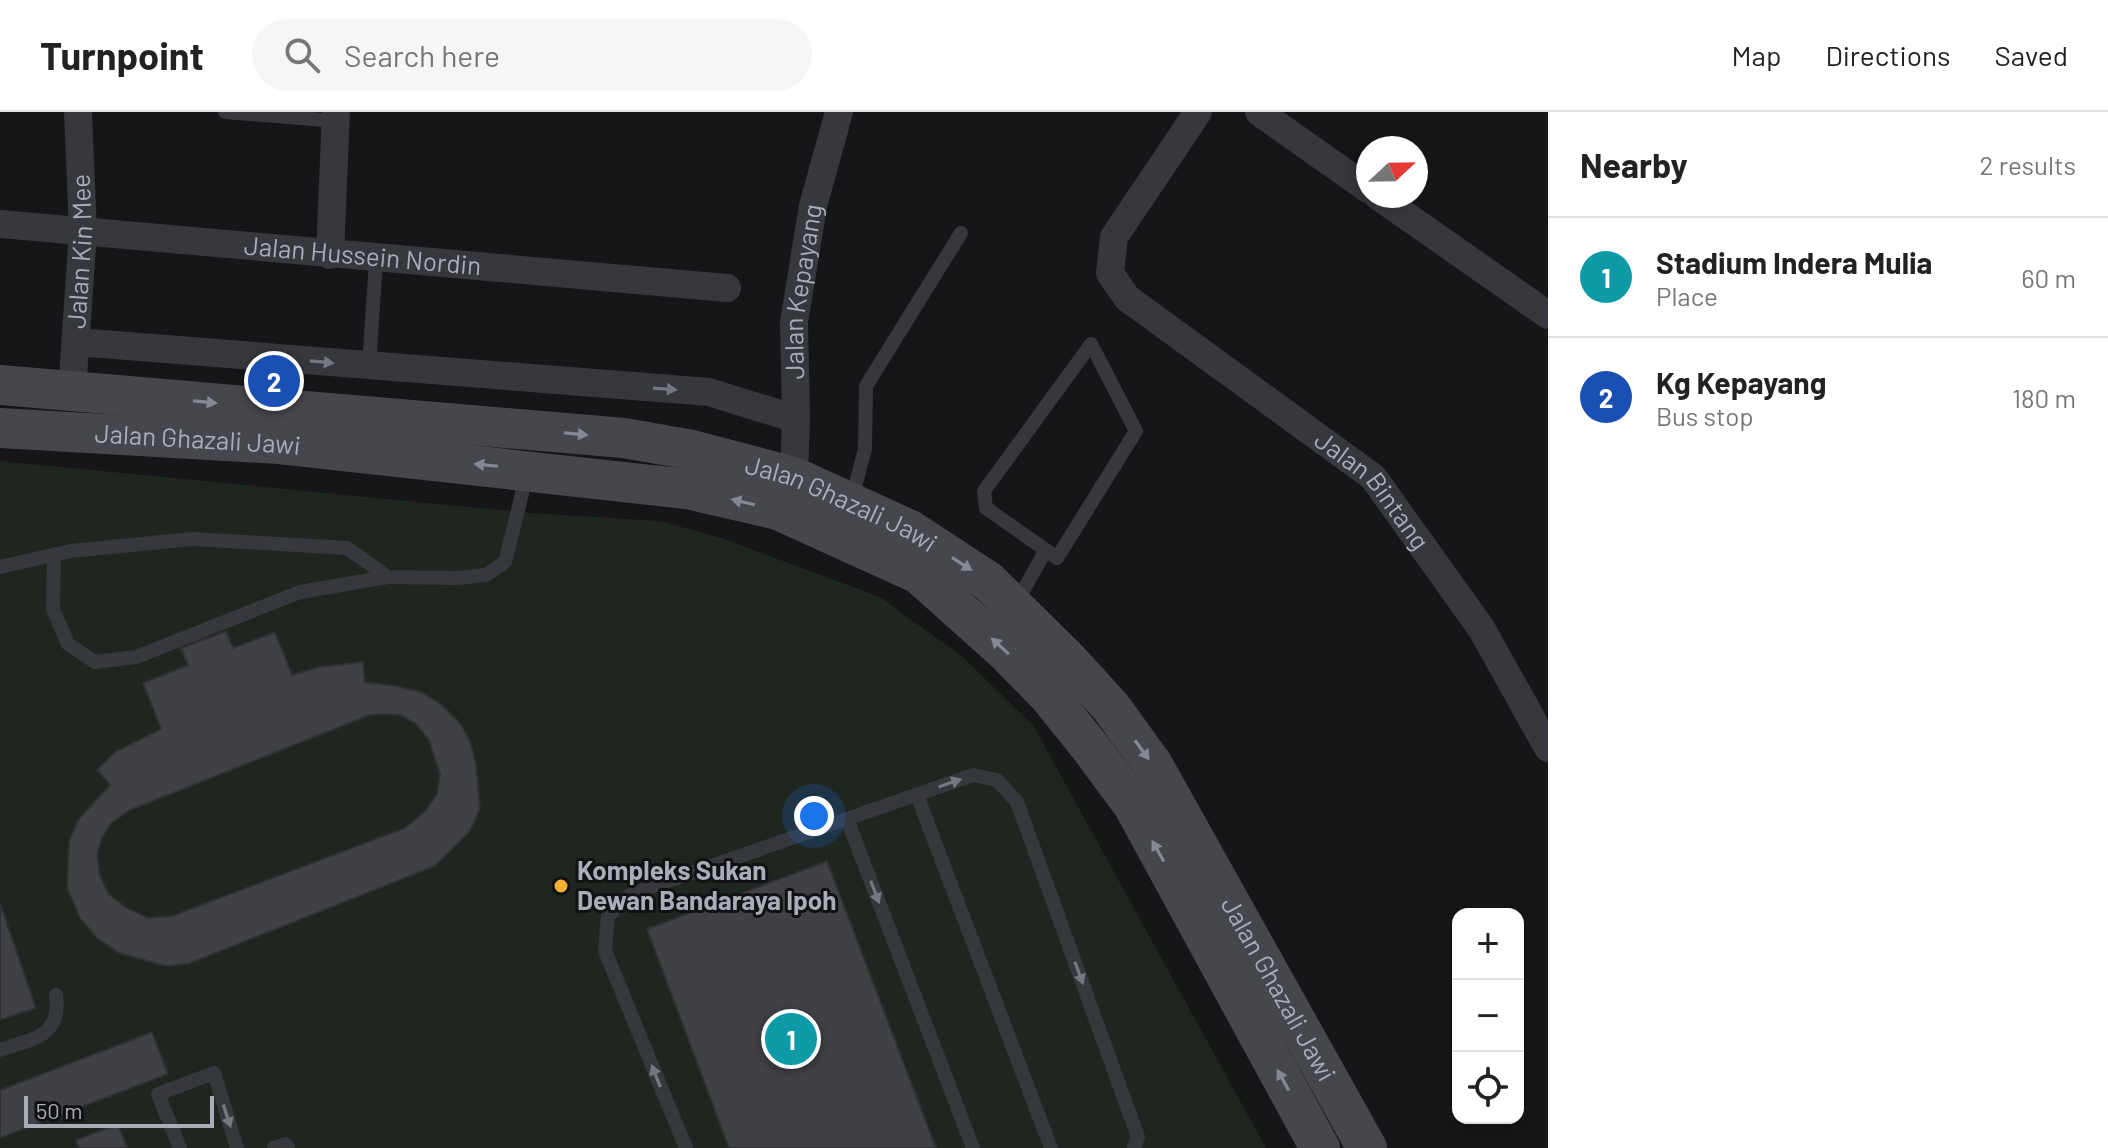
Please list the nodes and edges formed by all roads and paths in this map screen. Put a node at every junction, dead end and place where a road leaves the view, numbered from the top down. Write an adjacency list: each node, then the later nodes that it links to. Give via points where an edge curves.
1 (78, 112): 10 (street, Jalan Kin Mee)
2 (225, 112): 6 (lane)
3 (839, 112): 21 (street, Jalan Kepayang, via 813,206 794,322)
4 (1198, 112): 33 (street, Jalan Bintang, via 1114,237 1110,273 1127,298 1373,477 1481,628)
5 (1259, 112): 7 (street)
6 (336, 116): 12 (street)
7 (1356, 181)
8 (1395, 208): 15 (street)
9 (0, 224): 10 (street, Jalan Hussein Nordin)
10 (83, 232): 12 (street, Jalan Hussein Nordin); 16 (street, Jalan Kin Mee)
11 (961, 233): 26 (lane, via 866,386 865,449)
12 (330, 255): 13 (street, Jalan Hussein Nordin)
13 (376, 260): 14 (street, Jalan Hussein Nordin); 17 (lane)
14 (727, 288)
15 (1548, 315)
16 (77, 342): 17 (street, one-way to 17); 19 (street, Jalan Kin Mee)
17 (369, 366): 21 (street, one-way to 21, via 709,392)
18 (0, 385): 19 (main road, Jalan Ghazali Jawi)
19 (72, 391): 20 (main road, via 46,409); 23 (main road, via 101,416 158,423); 25 (main road, Jalan Ghazali Jawi, one-way to 25, via 624,438)
20 (0, 410)
21 (796, 419): 25 (street, Jalan Kepayang)
22 (0, 428): 23 (main road, Jalan Ghazali Jawi)
23 (169, 438): 24 (main road, Jalan Ghazali Jawi, one-way to 23)
24 (529, 469): 30 (main road, Jalan Ghazali Jawi, one-way to 24, via 778,510 687,489); 31 (lane, via 505,562 486,575)
25 (794, 477): 26 (main road, Jalan Ghazali Jawi); 30 (main road, via 805,501 893,546)
26 (850, 503): 32 (main road, Jalan Ghazali Jawi, one-way to 32, via 910,530 988,581)
27 (1046, 550): 27 (lane, via 1057,558 1136,431 1091,344 984,491 986,508); 32 (lane)
28 (54, 554): 29 (lane); 31 (lane, via 192,539 347,548); 31 (lane, via 53,609 68,644 95,662 136,657 300,592)
29 (0, 567)
30 (919, 574): 47 (main road, Jalan Ghazali Jawi, one-way to 30, via 1133,805 1049,696)
31 (388, 577)
32 (1014, 607): 38 (main road, Jalan Ghazali Jawi, one-way to 38, via 1111,707 1153,765)
33 (1548, 748)
34 (917, 795): 35 (lane); 45 (lane); 46 (lane, one-way to 46, via 973,775 997,780 1017,802 1138,1137)
35 (847, 819): 43 (lane, one-way to 35, via 605,951 608,916 631,894); 44 (lane, one-way to 44)
36 (56, 995): 37 (lane, via 58,1010 48,1032)
37 (0, 1050)
38 (1316, 1058): 48 (main road, via 1310,1070 1339,1131); 49 (main road, Jalan Ghazali Jawi)
39 (180, 1148): 40 (lane, one-way to 40, via 158,1094 214,1073)
40 (237, 1148)
41 (274, 1148): 42 (lane)
42 (288, 1148)
43 (686, 1148)
44 (973, 1148)
45 (1051, 1148)
46 (1134, 1148)
47 (1320, 1148)
48 (1338, 1148)
49 (1367, 1148)

